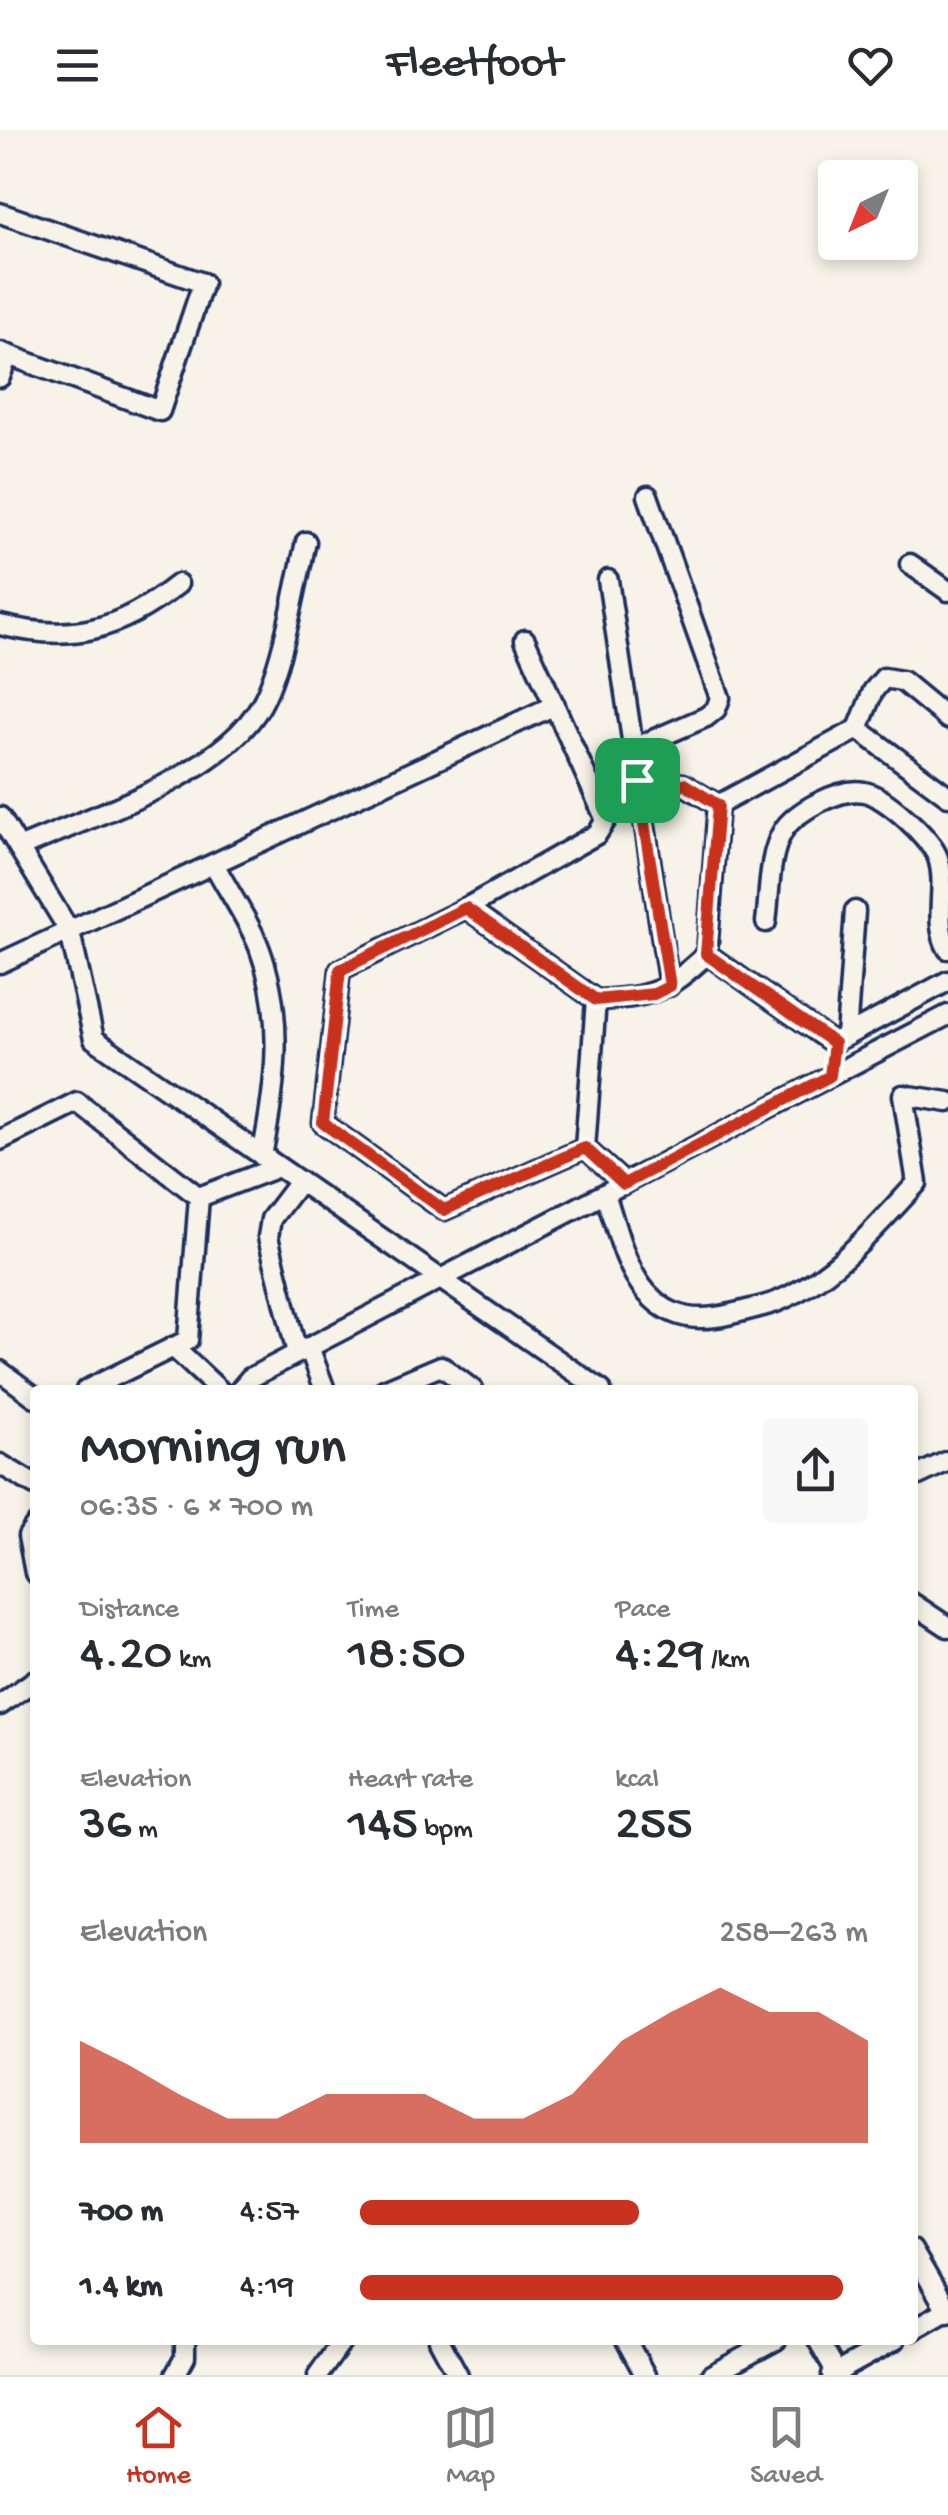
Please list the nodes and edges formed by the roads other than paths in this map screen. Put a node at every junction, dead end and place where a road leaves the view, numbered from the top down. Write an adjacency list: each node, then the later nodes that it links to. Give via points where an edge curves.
1 (0, 212): 2 (street, via 203,283 160,410)
2 (4, 353): 3 (street)
3 (0, 377)
4 (648, 496): 15 (street, via 720,698 706,717)
5 (306, 542): 20 (street, via 261,705 232,741 186,773)
6 (910, 564): 9 (street)
7 (608, 580): 15 (street)
8 (178, 584): 10 (street, via 122,618 66,634)
9 (948, 591)
10 (0, 624)
11 (524, 640): 12 (street)
12 (555, 704): 21 (street); 22 (street, via 605,814 603,828)
13 (948, 719): 14 (street, via 893,677 878,683)
14 (858, 728): 17 (street); 18 (street)
15 (632, 749): 16 (street)
16 (637, 780): 18 (street, via 684,784); 30 (street)
17 (948, 796)
18 (718, 805): 27 (street)
19 (0, 817): 20 (street)
20 (19, 848): 25 (street)
21 (214, 864): 25 (street); 38 (street, via 273,988 274,1094)
22 (466, 908): 31 (street); 37 (street, via 340,970 323,1123 444,1210)
23 (854, 911): 33 (street)
24 (766, 922): 26 (street, via 774,852 786,826 808,808 861,790 880,797 938,857 940,927)
25 (70, 932): 28 (street); 38 (street, via 94,1039)
26 (948, 949)
27 (706, 954): 30 (street); 33 (street)
28 (0, 963)
29 (948, 980): 33 (street)
30 (670, 986): 31 (street)
31 (596, 1000): 37 (street)
32 (948, 1015): 34 (street)
33 (840, 1039): 34 (street)
34 (830, 1076): 41 (street)
35 (948, 1102): 42 (street, via 903,1096 917,1183 820,1277 774,1303 704,1321 661,1305 632,1270)
36 (0, 1140): 43 (street, via 77,1102)
37 (585, 1148): 41 (street)
38 (262, 1156): 39 (street)
39 (278, 1167): 40 (street); 43 (street)
40 (299, 1182): 44 (street); 46 (street, via 271,1219 268,1237)
41 (624, 1184): 42 (street)
42 (604, 1194): 44 (street)
43 (199, 1197): 45 (street, via 188,1340)
44 (439, 1280): 46 (street); 54 (street)
45 (173, 1347): 48 (street); 49 (street)
46 (303, 1350): 50 (street); 51 (street)
47 (0, 1372): 55 (street)
48 (96, 1385)
49 (214, 1385)
50 (244, 1385)
51 (322, 1385)
52 (396, 1385): 53 (street, via 441,1366)
53 (466, 1385)
54 (593, 1385)
55 (30, 1393)
56 (948, 1461): 58 (street)
57 (0, 1464): 59 (street)
58 (918, 1475)
59 (30, 1482)
60 (918, 1607): 61 (street)
61 (948, 1628)
62 (30, 1684): 63 (street)
63 (0, 1705)
64 (918, 2260): 65 (street)
65 (948, 2311): 66 (street)
66 (918, 2327)
67 (185, 2345): 75 (street)
68 (339, 2345): 76 (street)
69 (442, 2345): 77 (street)
70 (629, 2345): 78 (street)
71 (767, 2345): 79 (street)
72 (821, 2345): 74 (street)
73 (883, 2345): 74 (street)
74 (836, 2374)
75 (175, 2375)
76 (318, 2375)
77 (458, 2375)
78 (645, 2375)
79 (711, 2375)

